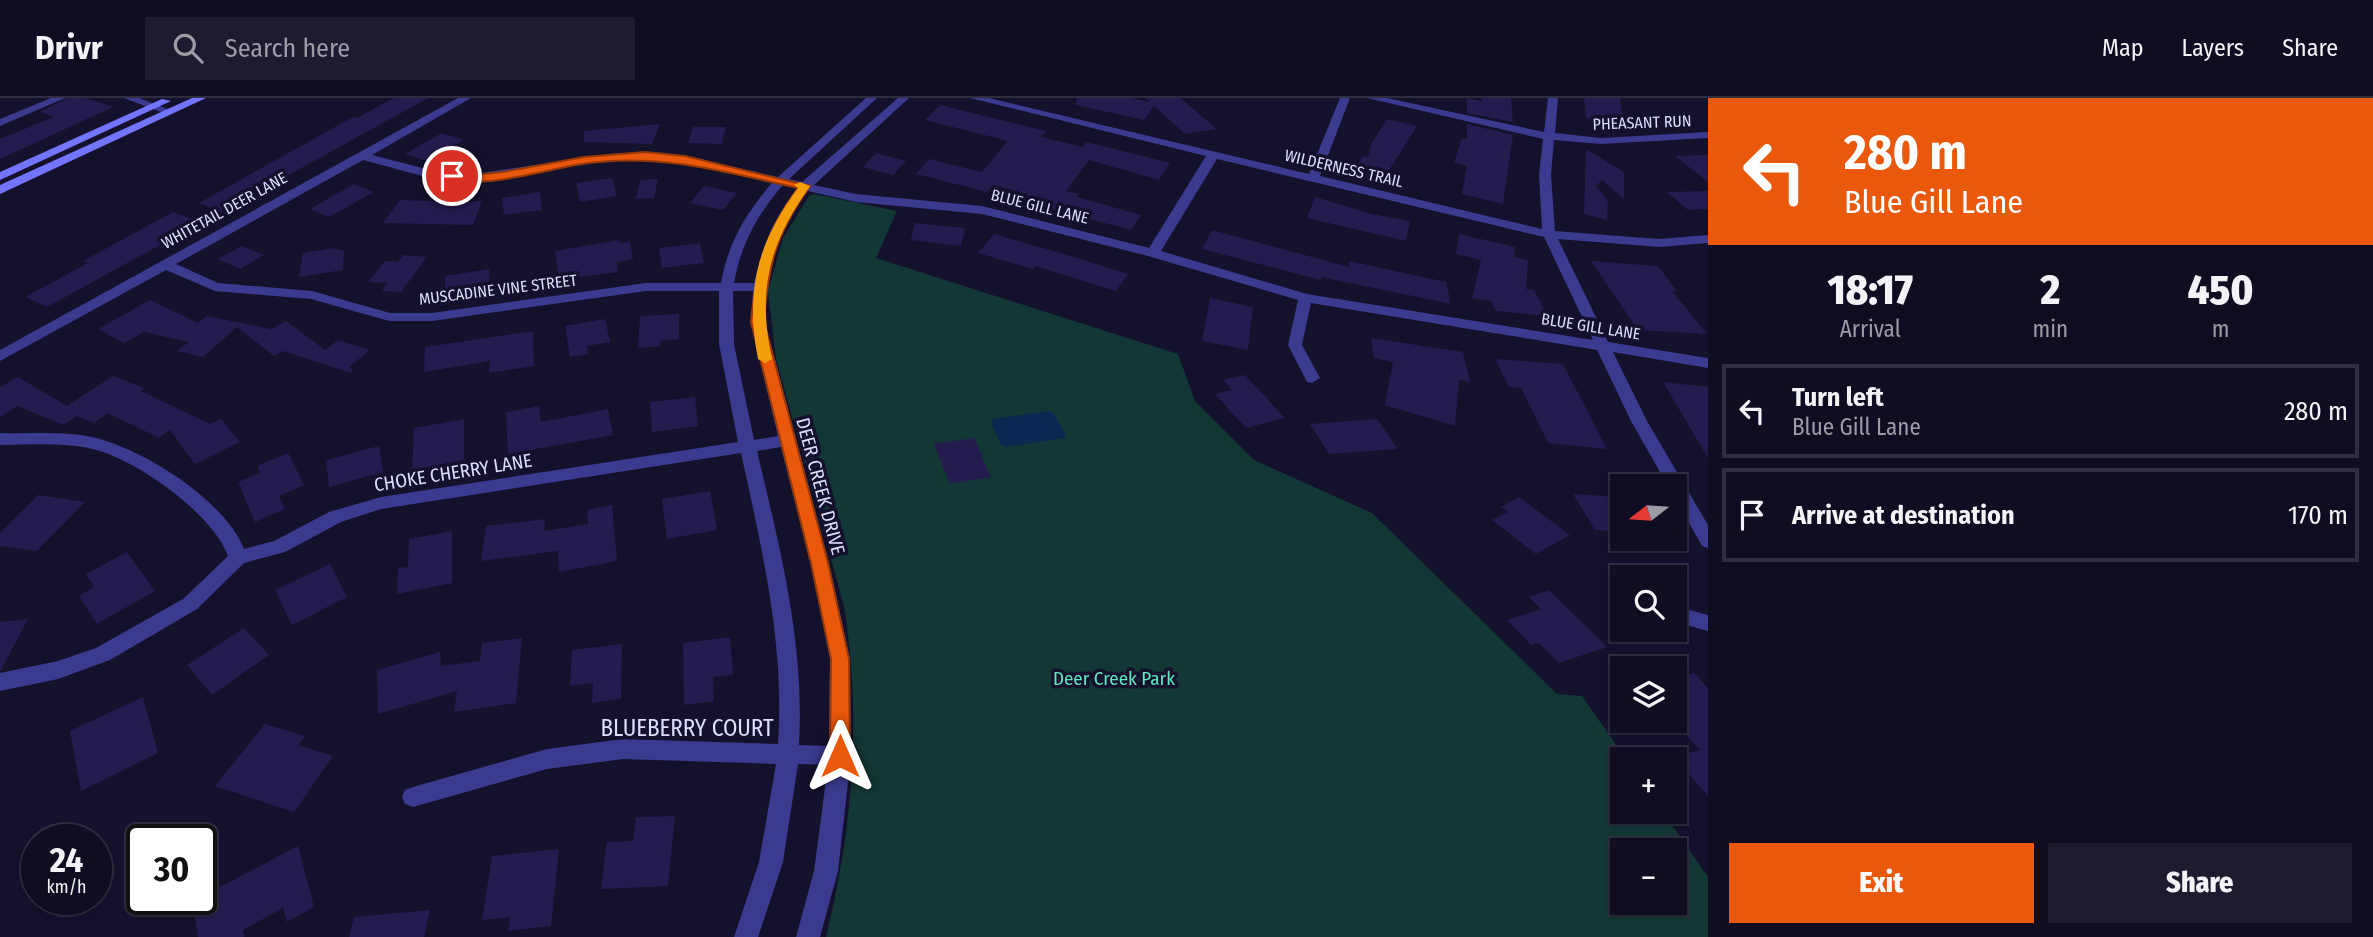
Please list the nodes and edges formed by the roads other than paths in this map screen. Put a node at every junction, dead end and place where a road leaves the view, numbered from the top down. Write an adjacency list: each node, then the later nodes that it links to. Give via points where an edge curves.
1 (60, 98): 14 (street)
2 (129, 98): 12 (street)
3 (172, 98): 12 (main road)
4 (466, 98): 17 (street, WHITETAIL DEER LANE)
5 (872, 98): 21 (street)
6 (904, 98): 22 (street, DEER CREEK DRIVE)
7 (975, 98): 18 (street, WILDERNESS TRAIL)
8 (1345, 98): 20 (street)
9 (1371, 98): 16 (street, PHEASANT RUN)
10 (1553, 98): 16 (street)
11 (192, 99): 13 (main road)
12 (153, 107): 13 (street); 19 (main road)
13 (170, 112): 23 (main road)
14 (0, 123)
15 (1708, 135): 16 (street, PHEASANT RUN, via 1601,141)
16 (1547, 136): 24 (street)
17 (359, 155): 21 (street, BLUE GILL LANE, via 430,174 474,178 645,155 685,159); 27 (street, WHITETAIL DEER LANE)
18 (1213, 155): 20 (street, WILDERNESS TRAIL); 26 (street)
19 (0, 176)
20 (1314, 177): 24 (street, WILDERNESS TRAIL)
21 (781, 182): 22 (street, BLUE GILL LANE); 29 (street, via 757,209 739,240)
22 (805, 186): 26 (street, BLUE GILL LANE, via 885,202 982,210); 28 (street, DEER CREEK DRIVE, via 771,240)
23 (0, 190)
24 (1549, 234): 25 (street, WILDERNESS TRAIL, via 1659,243); 31 (street)
25 (1708, 239)
26 (1153, 253): 30 (street, BLUE GILL LANE)
27 (164, 264): 29 (street, MUSCADINE VINE STREET, via 215,287 312,295 389,317 432,317 646,287); 32 (street, WHITETAIL DEER LANE)
28 (760, 287): 29 (street, MUSCADINE VINE STREET); 36 (street, DEER CREEK DRIVE, via 758,322)
29 (727, 288): 37 (street, via 723,325 728,366)
30 (1305, 298): 31 (street, BLUE GILL LANE); 34 (street, via 1295,345)
31 (1600, 345): 33 (street, BLUE GILL LANE); 38 (street)
32 (0, 356)
33 (1708, 363)
34 (1312, 378)
35 (0, 439): 39 (street, via 84,442 105,446 148,466 212,518 227,534)
36 (788, 440): 37 (street, CHOKE CHERRY LANE); 44 (street, DEER CREEK DRIVE, via 840,659)
37 (748, 447): 39 (street, CHOKE CHERRY LANE, via 381,503 335,517 279,547); 43 (street, via 775,570 789,666)
38 (1708, 541)
39 (238, 558): 42 (street, CHOKE CHERRY LANE, via 190,604 103,654 58,670)
40 (1687, 617): 41 (street)
41 (1708, 623)
42 (0, 682)
43 (788, 754): 44 (street, BLUEBERRY COURT); 45 (street, BLUEBERRY COURT, via 623,749 547,759); 46 (street, via 772,861)
44 (840, 756): 47 (street, DEER CREEK DRIVE, via 826,871)
45 (413, 797)
46 (746, 937)
47 (808, 937)

